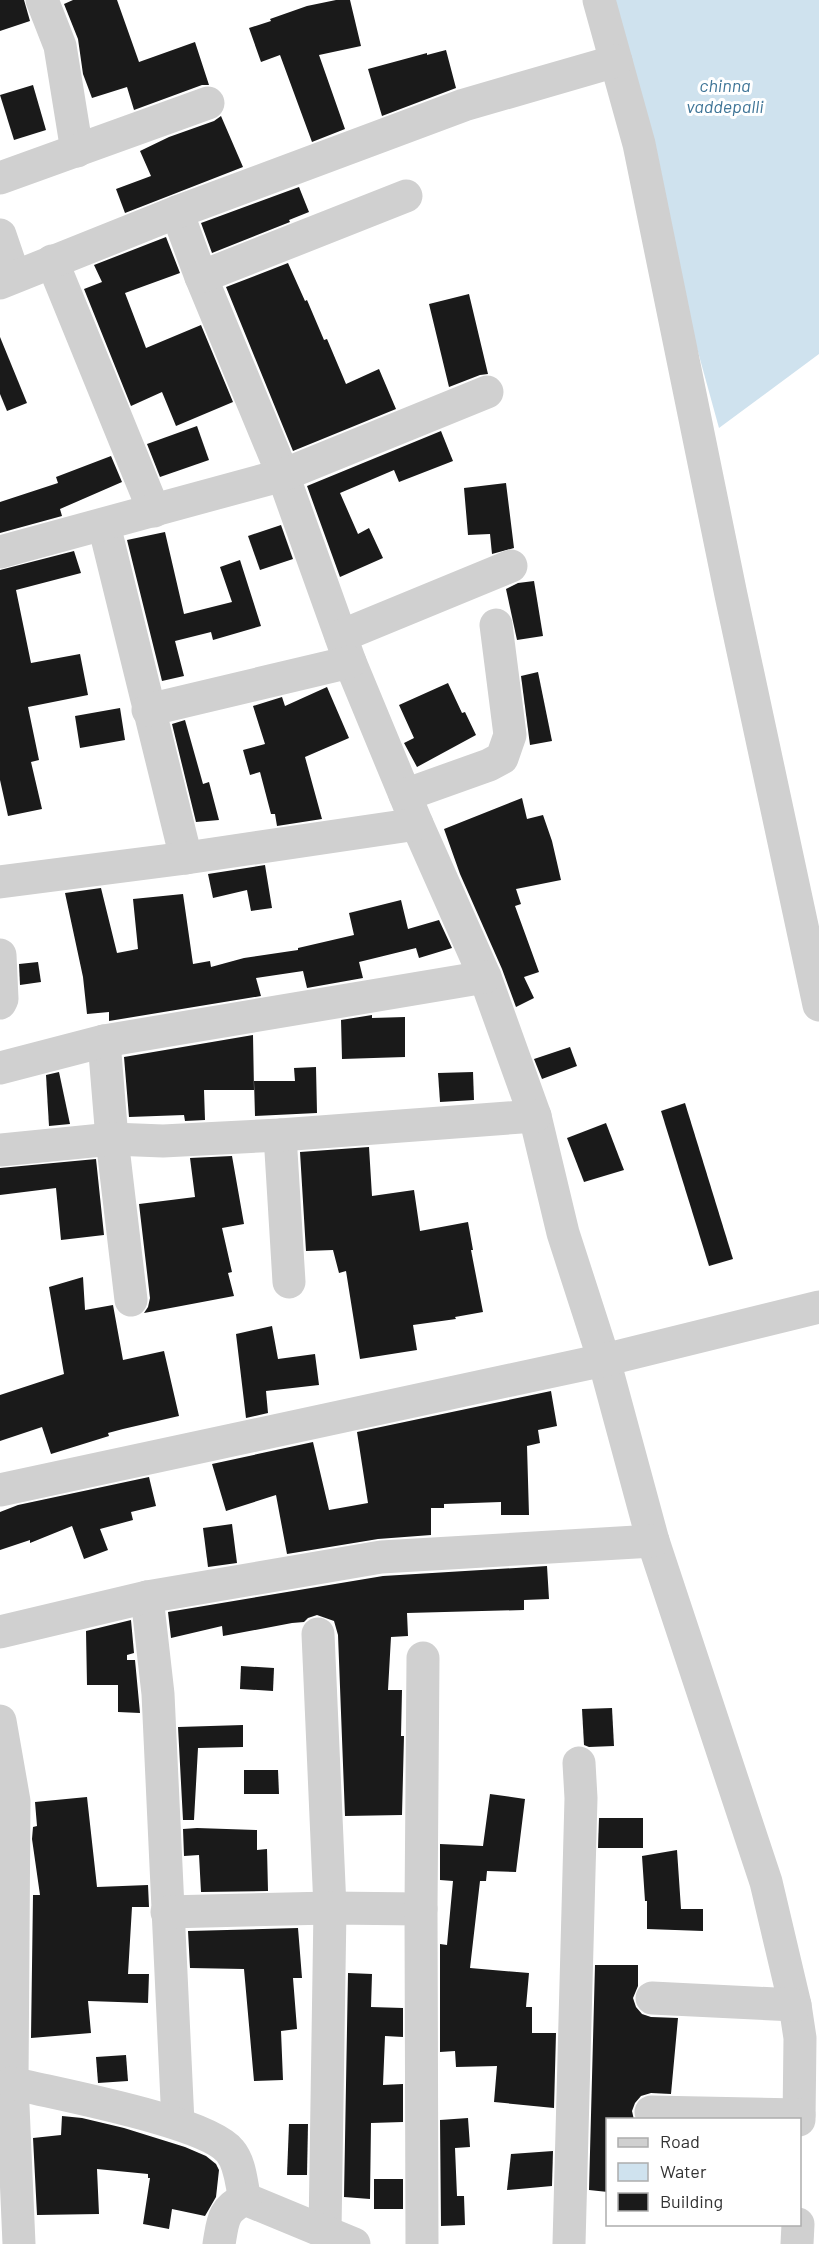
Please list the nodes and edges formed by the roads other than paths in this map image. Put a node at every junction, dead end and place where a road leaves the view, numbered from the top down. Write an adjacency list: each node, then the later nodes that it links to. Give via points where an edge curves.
1 (42, 0): 5 (street, via 60,46)
2 (599, 0): 3 (street)
3 (616, 61): 8 (street, via 464,105); 28 (street, via 639,144)
4 (208, 103): 5 (street)
5 (77, 151): 6 (street)
6 (0, 178)
7 (406, 196): 11 (street)
8 (177, 212): 10 (street); 11 (street)
9 (0, 235): 12 (street)
10 (52, 261): 12 (street); 15 (street)
11 (201, 277): 14 (street)
12 (7, 280)
13 (487, 392): 14 (street)
14 (283, 475): 15 (street); 20 (street)
15 (154, 511): 16 (street)
16 (104, 525): 17 (street); 21 (street)
17 (0, 552)
18 (511, 566): 20 (street)
19 (496, 625): 22 (street, via 510,735 502,758)
20 (345, 649): 21 (street); 22 (street)
21 (148, 710): 23 (street)
22 (411, 810): 23 (street); 26 (street)
23 (186, 858): 24 (street)
24 (0, 882)
25 (0, 955): 27 (street)
26 (485, 978): 29 (street); 31 (street)
27 (0, 1003)
28 (819, 1005)
29 (104, 1041): 30 (street); 33 (street)
30 (0, 1068)
31 (535, 1116): 32 (street); 38 (street, via 563,1233)
32 (280, 1135): 33 (street, via 162,1141); 35 (street)
33 (112, 1139): 34 (street); 36 (street)
34 (0, 1150)
35 (289, 1282)
36 (131, 1300)
37 (819, 1307): 38 (street)
38 (604, 1360): 39 (street); 40 (street)
39 (0, 1490)
40 (653, 1541): 41 (street, via 381,1557); 51 (street, via 766,1882)
41 (147, 1597): 42 (street); 49 (street, via 158,1694)
42 (0, 1632)
43 (318, 1634): 47 (street)
44 (423, 1658): 48 (street)
45 (0, 1721): 52 (street, via 14,1801)
46 (579, 1763): 62 (street)
47 (330, 1908): 48 (street); 49 (street); 58 (street)
48 (421, 1909): 61 (street)
49 (167, 1912): 55 (street)
50 (652, 1998): 51 (street)
51 (795, 2005): 54 (street, via 800,2038)
52 (12, 2083): 55 (street); 59 (street)
53 (651, 2112): 54 (street)
54 (799, 2117)
55 (178, 2123): 56 (street, via 222,2143 230,2151)
56 (245, 2199): 58 (street); 60 (street, via 232,2205 223,2217)
57 (798, 2226): 63 (street)
58 (339, 2238)
59 (19, 2244)
60 (219, 2244)
61 (422, 2244)
62 (569, 2244)
63 (797, 2244)

